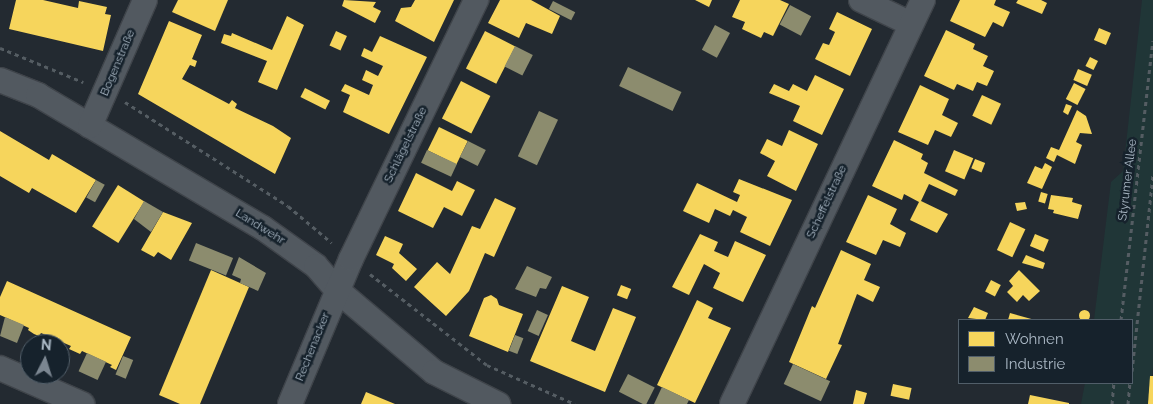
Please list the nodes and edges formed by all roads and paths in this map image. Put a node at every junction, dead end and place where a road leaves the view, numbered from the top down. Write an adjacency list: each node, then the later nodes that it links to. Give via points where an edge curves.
1 (145, 0): 8 (street, Bogenstraße)
2 (476, 0): 10 (street, Schlägelstraße)
3 (861, 0): 5 (street)
4 (923, 0): 5 (street, Scheffelstraße)
5 (911, 24): 19 (street, Scheffelstraße)
6 (1153, 41): 11 (path, Styrumer Allee)
7 (0, 80): 8 (street, Landwehr, via 38,95)
8 (90, 126): 10 (street, Landwehr, via 263,228 316,266)
9 (1153, 175): 12 (path, Styrumer Allee)
10 (337, 290): 17 (street, Rechenacker); 18 (street, Landwehr, via 434,372)
11 (1121, 319)
12 (1133, 362)
13 (0, 368): 16 (street)
14 (1114, 384): 20 (path)
15 (1130, 384): 21 (path)
16 (82, 404)
17 (290, 404)
18 (498, 404)
19 (732, 404)
20 (1112, 404)
21 (1128, 404)

